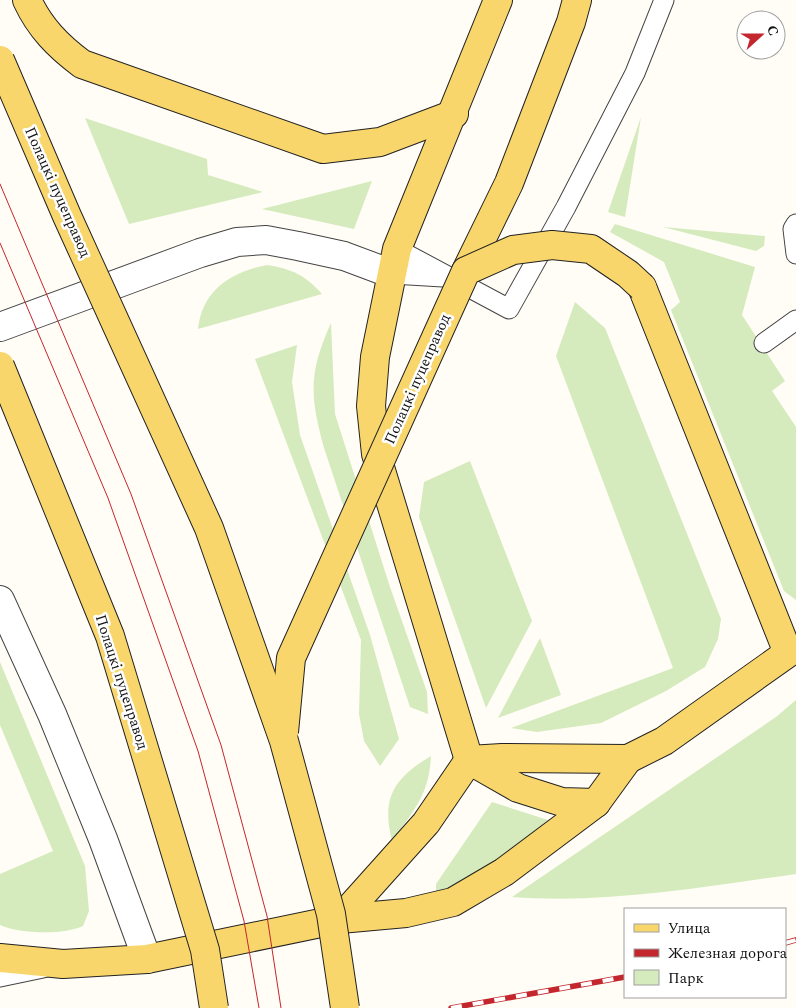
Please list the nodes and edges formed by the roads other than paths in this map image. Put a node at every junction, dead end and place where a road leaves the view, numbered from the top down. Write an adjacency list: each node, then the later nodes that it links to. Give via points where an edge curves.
1 (27, 0): 6 (main road, via 47,34 82,64 323,149 380,142)
2 (498, 0): 6 (main road)
3 (664, 0): 10 (lane, via 636,73 509,309)
4 (574, 11): 10 (main road, Полацкі пуцеправод, via 509,183)
5 (0, 60): 17 (main road, Полацкі пуцеправод, bridge, via 209,528)
6 (454, 114): 9 (main road)
7 (796, 224): 8 (lane, via 792,229)
8 (796, 254)
9 (395, 261): 10 (lane); 10 (lane); 12 (street, via 344,256 266,240 237,242); 19 (main road, via 375,356 371,406 376,454)
10 (458, 274): 16 (main road, bridge, via 513,250 552,245 591,249 642,287); 17 (main road, Полацкі пуцеправод, bridge, via 291,658)
11 (796, 320): 13 (lane)
12 (0, 328)
13 (764, 343)
14 (0, 366): 26 (main road, Полацкі пуцеправод, bridge, via 110,636 205,950)
15 (0, 602): 23 (street, via 52,714)
16 (792, 650): 18 (main road, via 664,741)
17 (284, 741): 27 (main road, Полацкі пуцеправод, bridge, via 331,914)
18 (628, 759): 19 (main road); 20 (main road)
19 (469, 760): 20 (main road, via 518,788 562,802); 21 (main road, via 426,823)
20 (596, 803): 21 (main road, via 504,872 453,902 406,913)
21 (340, 919): 23 (main road)
22 (0, 958): 24 (main road)
23 (147, 959): 24 (main road)
24 (63, 964): 25 (lane)
25 (0, 977)
26 (214, 1008)
27 (345, 1008)

